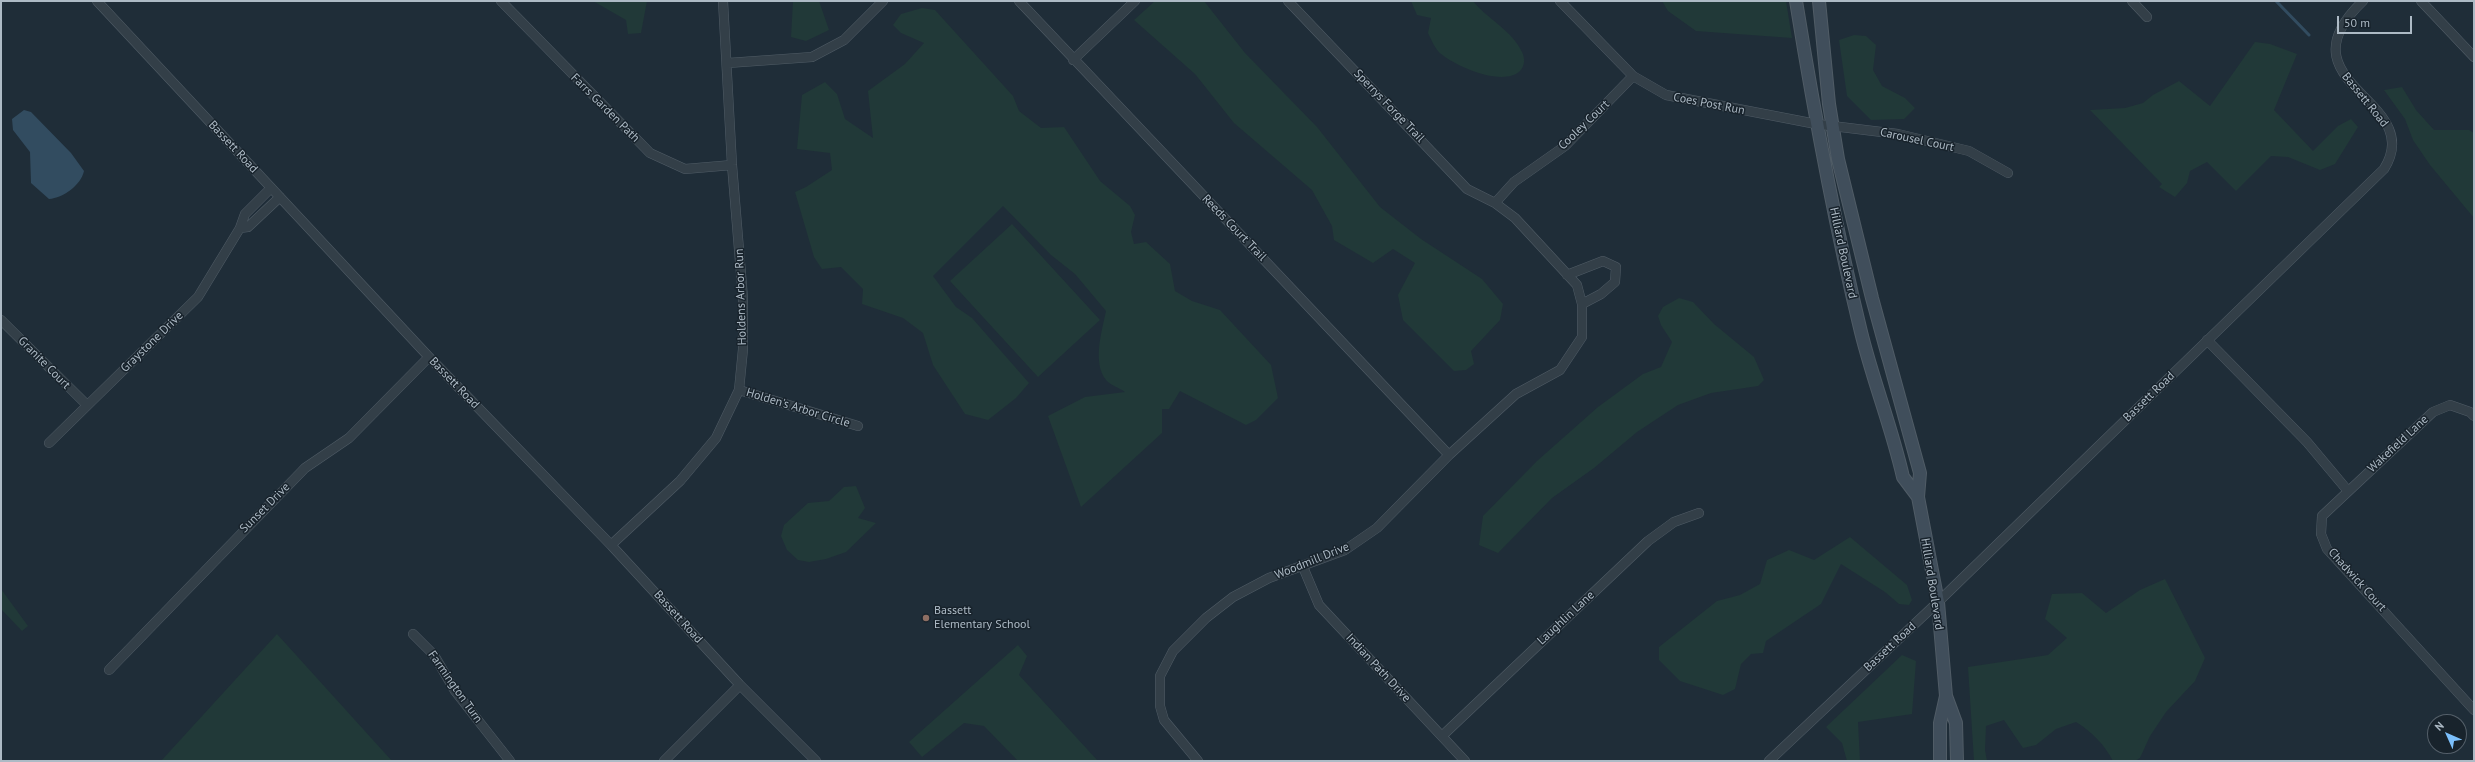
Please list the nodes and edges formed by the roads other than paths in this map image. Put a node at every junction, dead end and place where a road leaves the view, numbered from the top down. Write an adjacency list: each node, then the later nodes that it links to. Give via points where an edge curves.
1 (97, 1): 22 (street, Bassett Road)
2 (501, 1): 20 (street, Farrs Garden Path, via 650,153 685,169)
3 (723, 1): 17 (street, Holdens Arbor Run)
4 (883, 1): 17 (street, via 844,40 812,57)
5 (1019, 1): 16 (street, Reeds Court Trail)
6 (1135, 1): 16 (street)
7 (1288, 1): 24 (street, Sperrys Forge Trail, via 1467,189)
8 (1560, 1): 18 (street, Coes Post Run)
9 (1796, 1): 19 (main road, Hilliard Boulevard)
10 (1819, 1): 19 (main road, Hilliard Boulevard)
11 (2132, 1): 14 (street)
12 (2363, 1): 29 (street, Bassett Road, via 2341,26 2335,53 2346,76 2389,128 2393,144 2389,160 2376,178)
13 (2421, 1): 15 (street)
14 (2147, 17)
15 (2474, 57)
16 (1073, 60): 36 (street, Reeds Court Trail)
17 (728, 62): 20 (street, Holdens Arbor Run)
18 (1633, 76): 19 (street, Coes Post Run, via 1666,95); 24 (street, Cooley Court, via 1565,146 1514,182)
19 (1823, 125): 21 (street, Carousel Court, via 1898,134 1969,151); 38 (main road, Hilliard Boulevard, via 1838,159 1872,298 1920,473); 38 (main road, Hilliard Boulevard, via 1845,267 1862,334 1903,477)
20 (732, 165): 31 (street, Holdens Arbor Run, via 743,298 743,350)
21 (2008, 173)
22 (271, 188): 23 (street, Bassett Road); 25 (street, Graystone Drive, via 245,214)
23 (280, 197): 25 (street, Graystone Drive, via 248,227); 30 (street, Bassett Road)
24 (1495, 203): 26 (street, Sperrys Forge Trail, via 1515,218)
25 (240, 228): 32 (street, Graystone Drive, via 198,297)
26 (1567, 274): 27 (street, Woodmill Drive, via 1576,285); 27 (street, via 1602,261 1616,267 1615,282 1602,294)
27 (1582, 304): 36 (street, Woodmill Drive, via 1582,337 1560,370 1516,394)
28 (1, 320): 32 (street, Granite Court)
29 (2207, 340): 37 (street, via 2307,442); 42 (street, Bassett Road)
30 (429, 357): 40 (street, Bassett Road); 44 (street, Sunset Drive, via 349,438 305,468)
31 (739, 390): 34 (street, Holden's Arbor Circle); 40 (street, Holdens Arbor Run, via 716,438 680,481)
32 (87, 405): 35 (street, Graystone Drive)
33 (2474, 416): 37 (street, Wakefield Lane, via 2450,405 2433,412)
34 (858, 426)
35 (48, 443)
36 (1448, 455): 41 (street, Woodmill Drive, via 1377,528 1345,550)
37 (2348, 491): 47 (street, Chadwick Court, via 2322,516 2321,534 2327,549)
38 (1918, 497): 42 (main road, Hilliard Boulevard)
39 (1699, 513): 48 (street, Laughlin Lane, via 1674,522 1648,540)
40 (612, 545): 45 (street, Bassett Road)
41 (1303, 566): 48 (street, Indian Path Drive, via 1319,605); 52 (street, Woodmill Drive, via 1269,578 1233,597 1206,618 1173,651 1160,676 1160,706 1164,720)
42 (1938, 602): 46 (main road, Hilliard Boulevard); 54 (street, Bassett Road)
43 (413, 634): 49 (street, Farmington Turn, via 434,655 455,691)
44 (109, 670)
45 (740, 685): 50 (street); 51 (street, Bassett Road)
46 (1946, 696): 55 (main road, Hilliard Boulevard, via 1940,723); 56 (main road, Hilliard Boulevard, via 1956,723)
47 (2474, 710)
48 (1442, 736): 53 (street, Indian Path Drive)
49 (510, 761)
50 (664, 761)
51 (816, 761)
52 (1198, 761)
53 (1465, 761)
54 (1769, 761)
55 (1940, 761)
56 (1958, 761)

